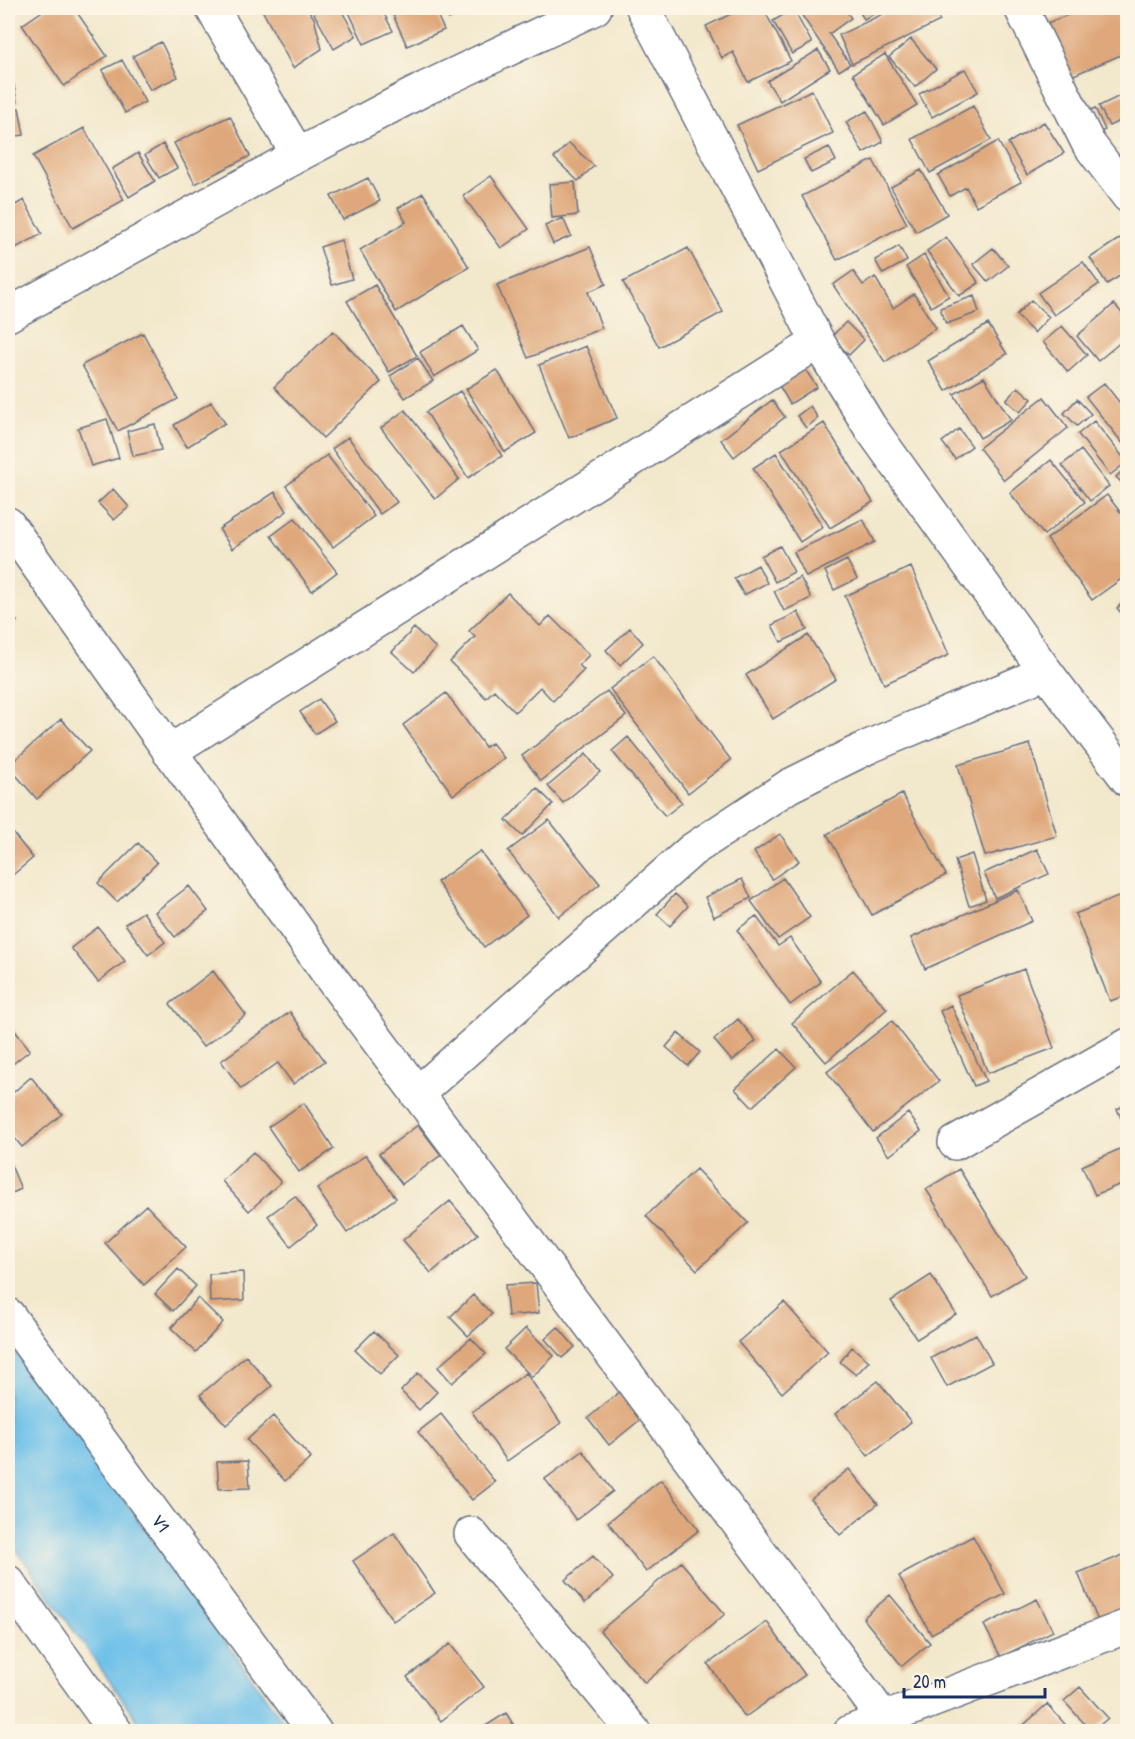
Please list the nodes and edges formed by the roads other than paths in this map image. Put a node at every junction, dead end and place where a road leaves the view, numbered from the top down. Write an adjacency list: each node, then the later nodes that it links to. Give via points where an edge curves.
1 (212, 8): 5 (street)
2 (595, 8): 5 (street, via 426,88)
3 (643, 8): 8 (street)
4 (1021, 8): 6 (street, via 1088,143)
5 (298, 155): 7 (street)
6 (1128, 196)
7 (8, 315)
8 (818, 342): 10 (street, via 870,427); 11 (street)
9 (8, 524): 11 (street)
10 (1046, 672): 12 (street); 14 (street, via 868,747 789,786 692,850)
11 (169, 752): 14 (street)
12 (1128, 780)
13 (1128, 1045): 15 (street)
14 (417, 1094): 20 (street)
15 (956, 1143)
16 (8, 1315): 22 (street, V1)
17 (471, 1534): 23 (street)
18 (8, 1582): 21 (street)
19 (1128, 1626): 20 (street)
20 (889, 1725): 24 (street)
21 (116, 1731)
22 (315, 1731)
23 (634, 1731)
24 (850, 1731)

